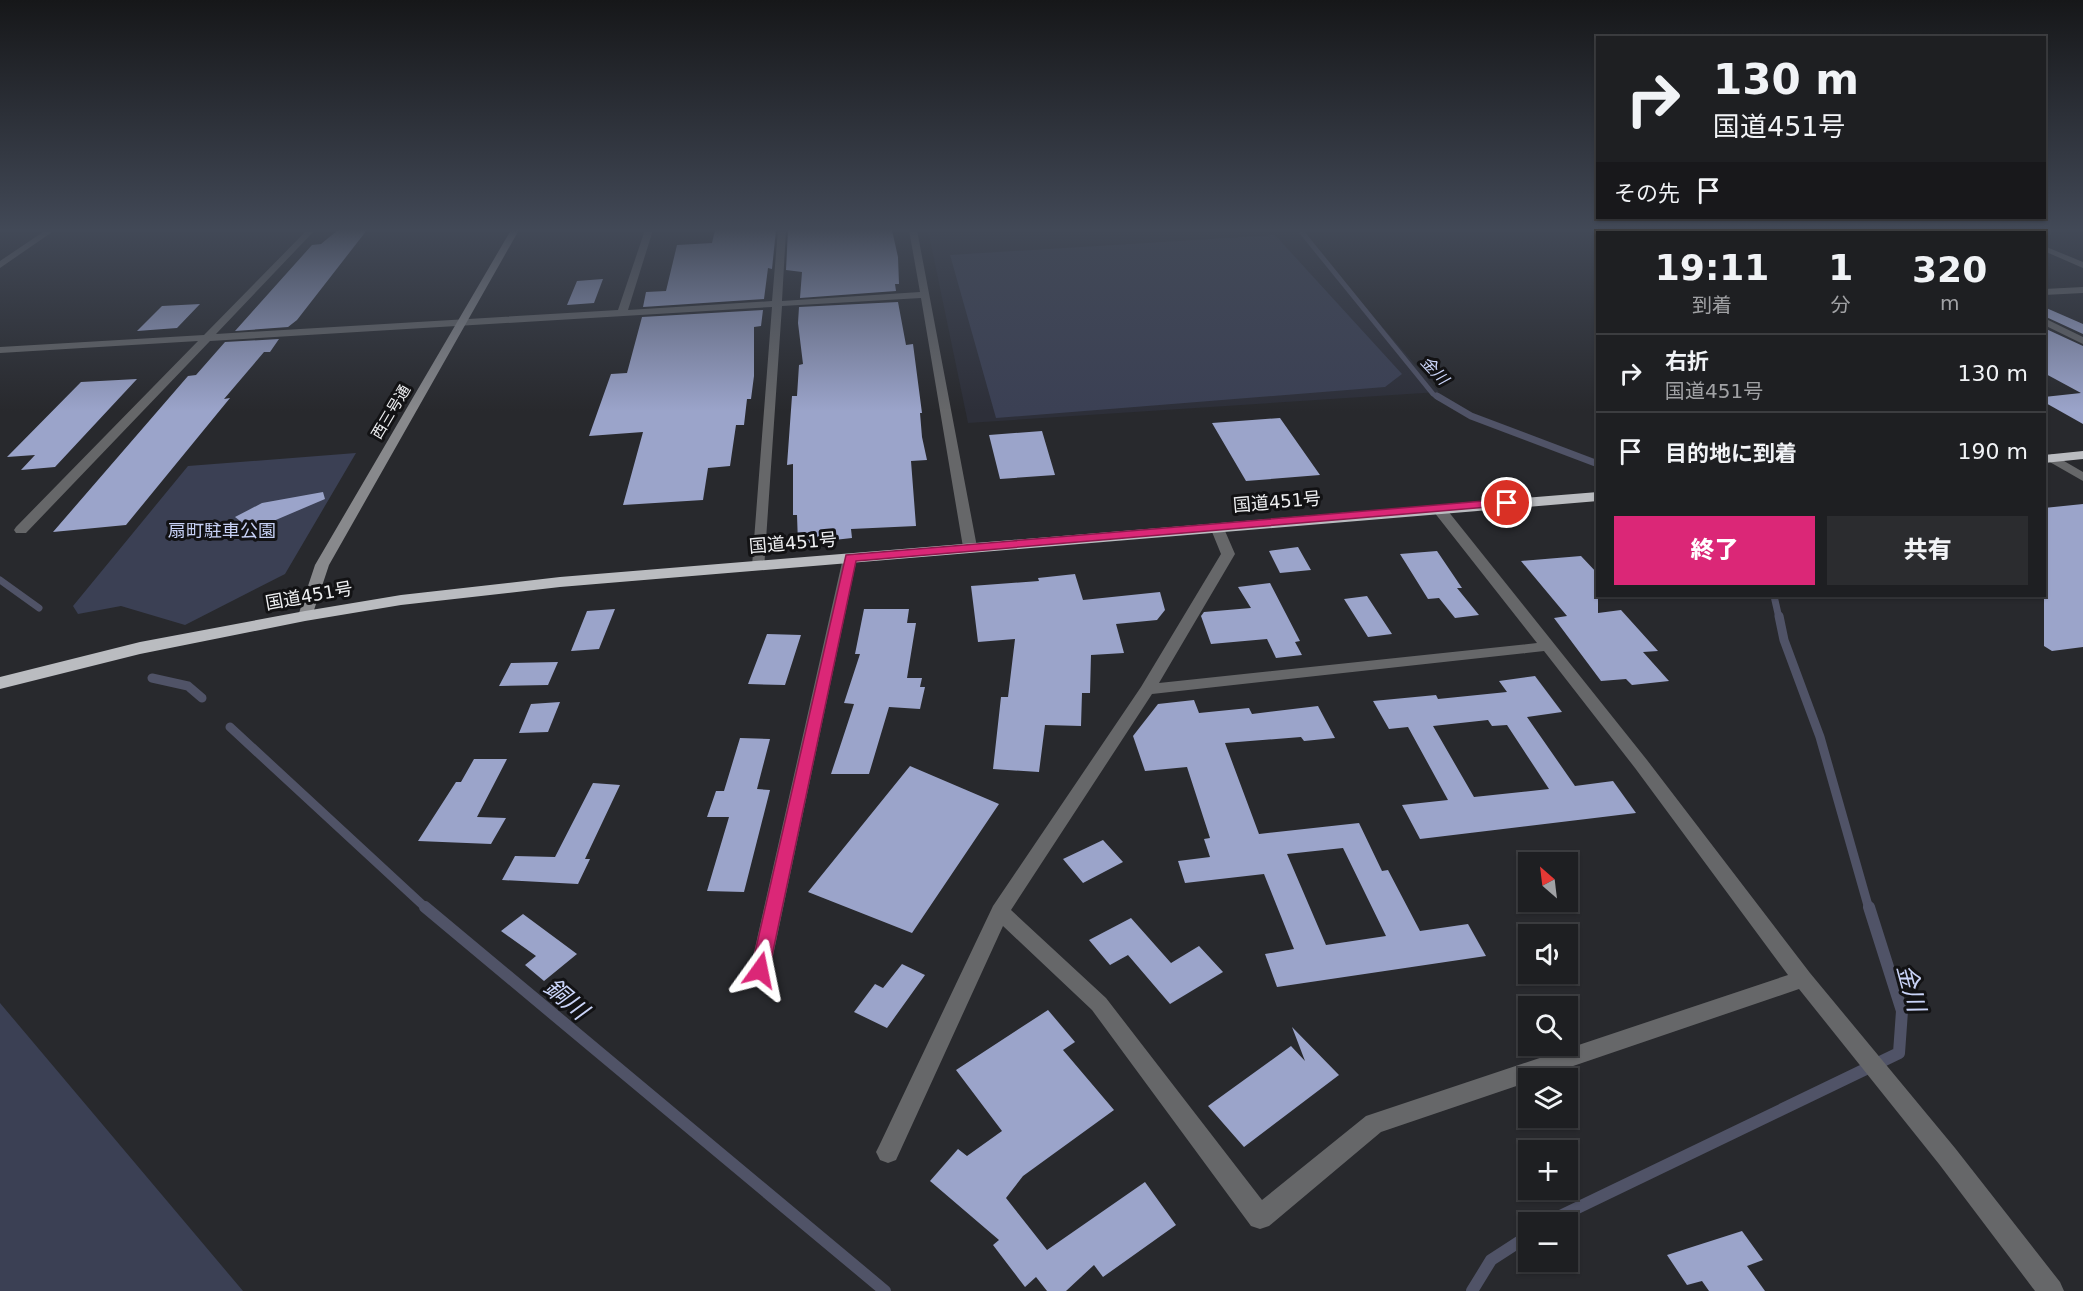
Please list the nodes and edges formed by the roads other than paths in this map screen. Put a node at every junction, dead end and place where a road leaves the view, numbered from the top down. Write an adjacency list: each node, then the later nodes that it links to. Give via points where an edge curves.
1 (252, 290): 13 (street)
2 (481, 290): 11 (street, 西三号通)
3 (629, 290): 10 (street)
4 (779, 290): 9 (street)
5 (924, 290): 8 (street)
6 (2078, 290): 7 (street)
7 (2046, 292)
8 (925, 295): 9 (street); 23 (street)
9 (778, 303): 10 (street); 25 (street)
10 (622, 313): 11 (street)
11 (463, 322): 13 (street); 26 (street, 西三号通, via 322,565)
12 (2046, 322): 14 (street)
13 (206, 338): 15 (street); 22 (street)
14 (2083, 341)
15 (0, 350)
16 (2083, 455): 17 (highway)
17 (2047, 457): 18 (street)
18 (2083, 477)
19 (1596, 495): 20 (highway, 国道451号)
20 (1439, 509): 21 (highway, 国道451号); 27 (street)
21 (1217, 527): 23 (highway, 国道451号); 29 (street, via 1228,554)
22 (21, 530)
23 (970, 547): 24 (highway, 国道451号)
24 (850, 558): 25 (highway, 国道451号); 31 (street)
25 (759, 566): 26 (highway, 国道451号, via 537,585 401,600)
26 (305, 616): 28 (highway, 国道451号, via 140,648)
27 (1549, 646): 29 (street); 32 (street)
28 (0, 683)
29 (1147, 689): 30 (street)
30 (1000, 911): 32 (street, via 1099,1004 1260,1217 1374,1124); 33 (street)
31 (760, 970)
32 (1803, 979): 34 (street)
33 (888, 1152)
34 (2051, 1291)

